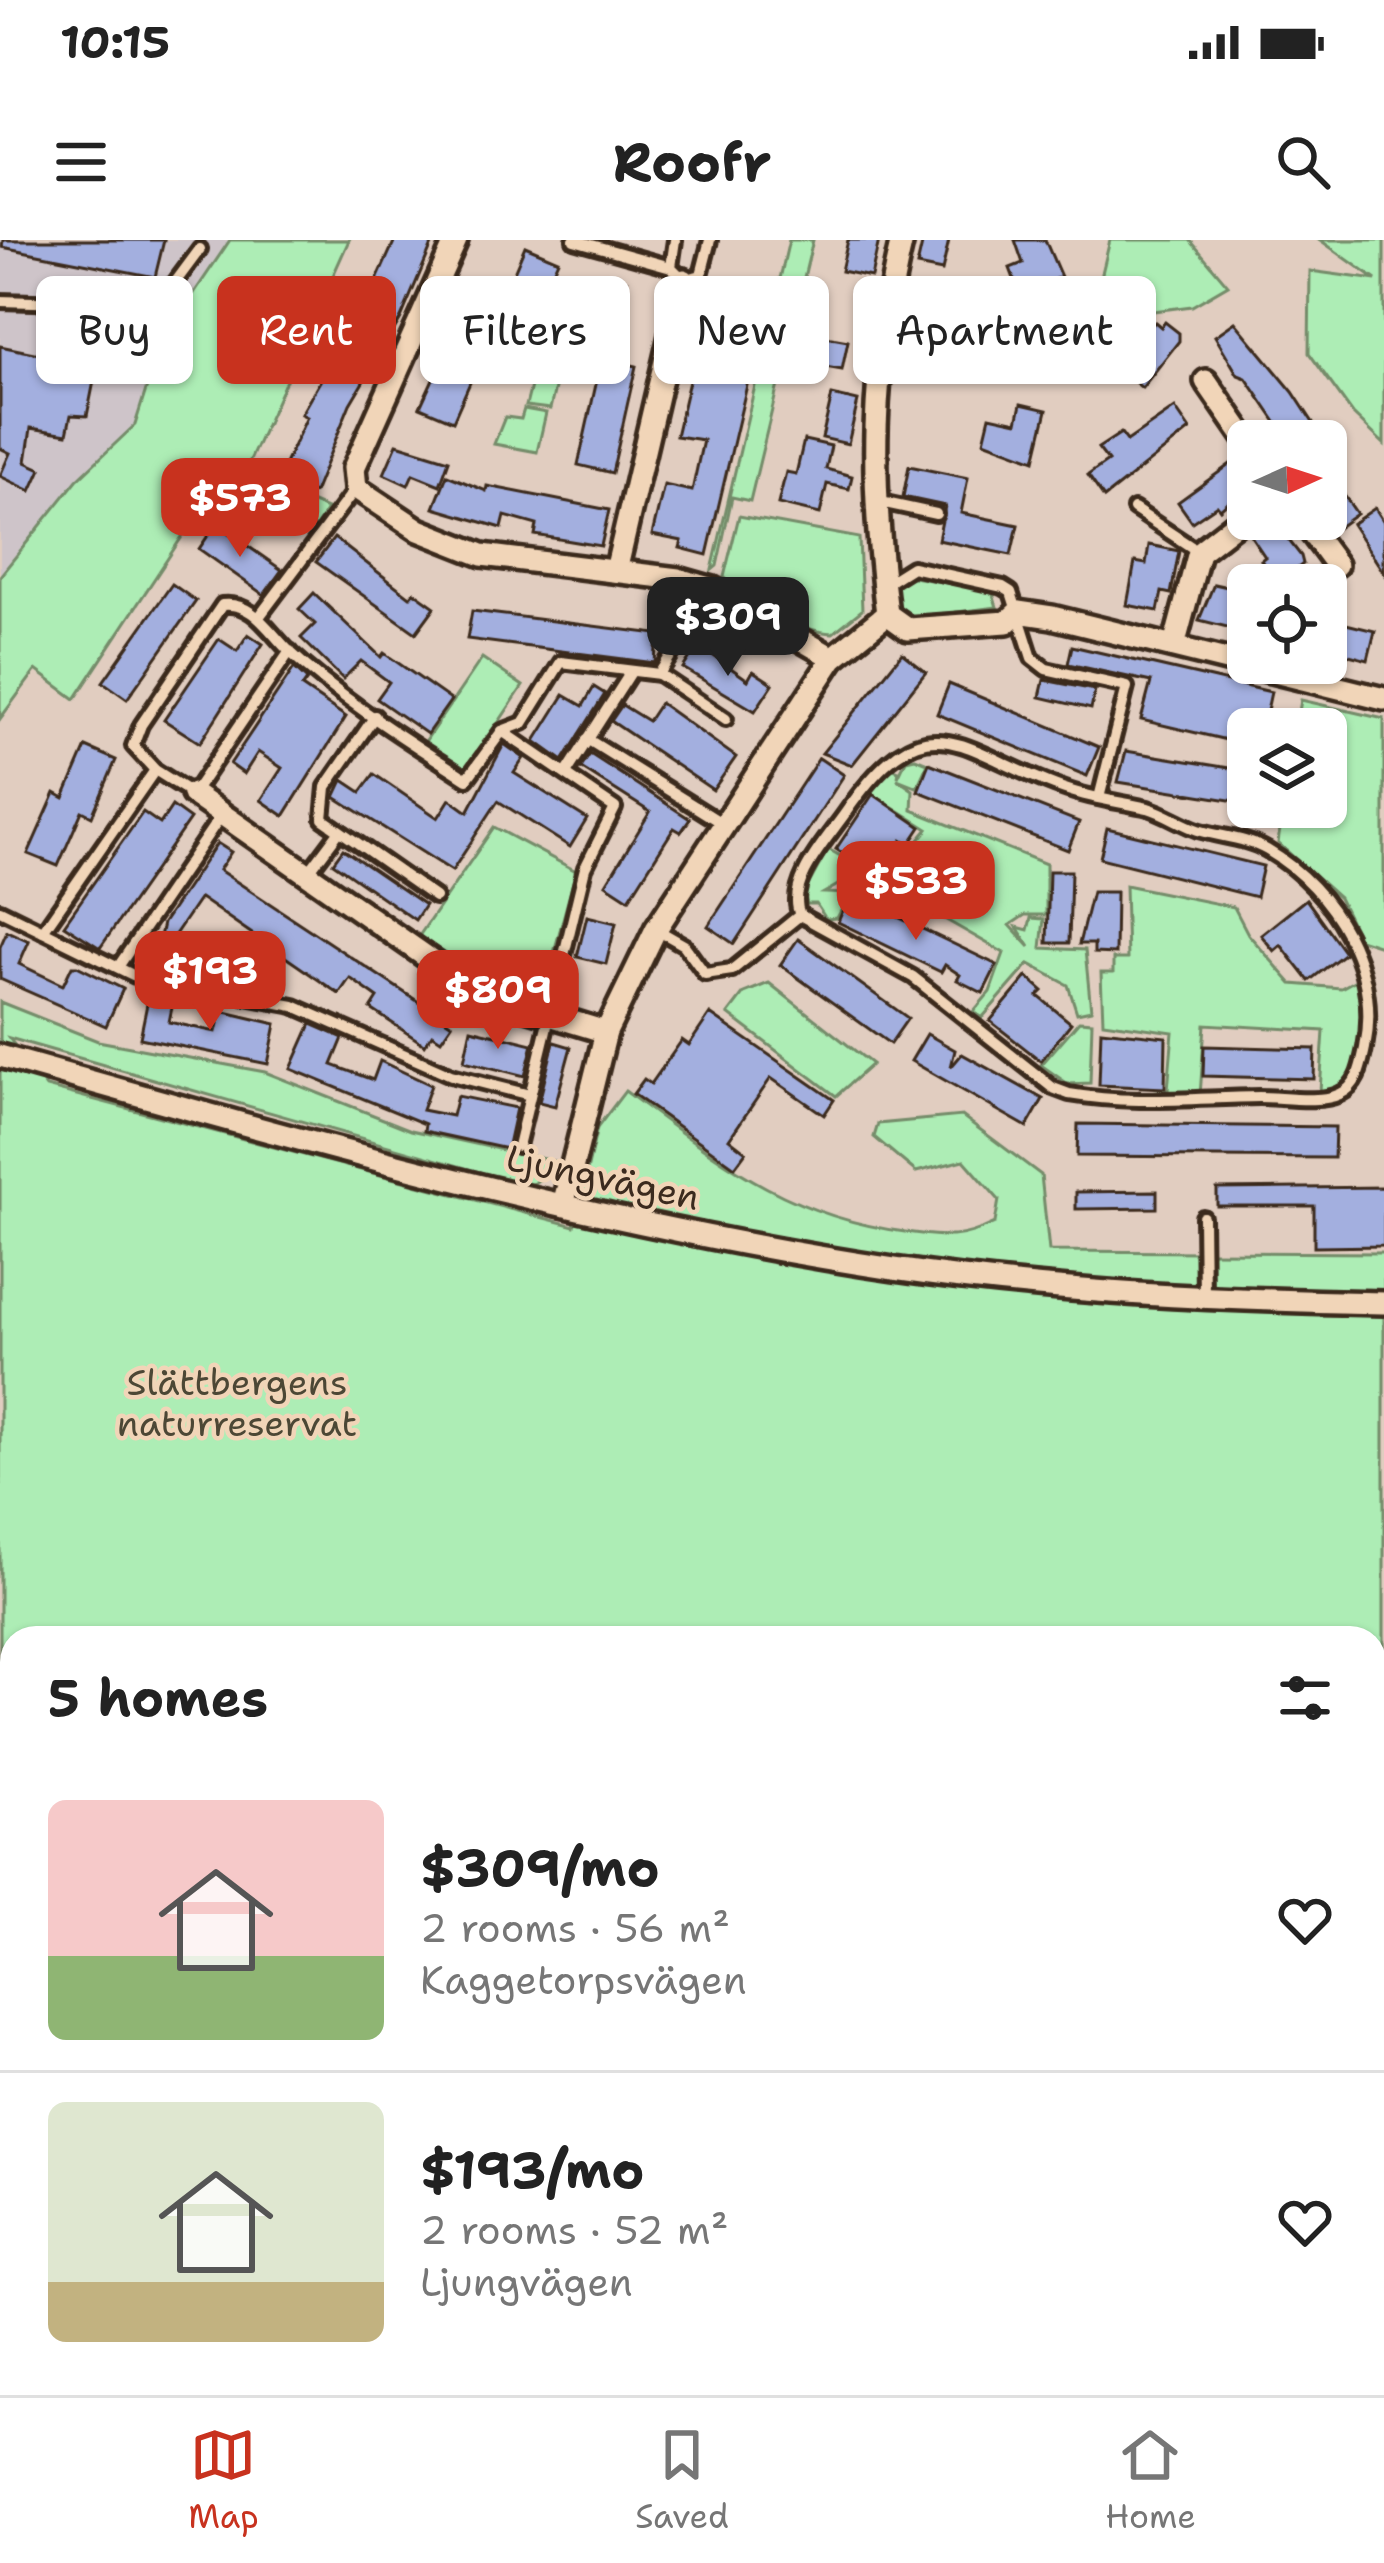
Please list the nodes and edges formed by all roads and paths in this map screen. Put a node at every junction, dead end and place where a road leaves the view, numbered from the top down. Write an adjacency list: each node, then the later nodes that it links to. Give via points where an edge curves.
1 (456, 240): 11 (street, via 354,468)
2 (577, 240): 7 (lane)
3 (675, 240): 7 (lane)
4 (710, 240): 7 (lane, via 701,275)
5 (902, 240): 12 (street, via 875,381)
6 (200, 249): 8 (lane, via 174,284 134,305)
7 (677, 274): 17 (street)
8 (0, 301)
9 (1206, 381): 10 (street)
10 (1233, 420)
11 (356, 488): 17 (street, via 470,552); 22 (lane)
12 (876, 501): 14 (lane); 18 (street)
13 (1134, 509): 16 (lane)
14 (936, 514)
15 (1227, 530): 16 (street)
16 (1199, 552): 23 (street)
17 (616, 571): 19 (street)
18 (883, 587): 20 (lane, via 912,567 1003,587); 21 (street)
19 (713, 589): 25 (street); 27 (lane)
20 (1018, 612): 21 (street, via 1007,622 908,629); 23 (street); 36 (lane, via 1022,641 1046,669 1127,687)
21 (886, 614): 25 (street)
22 (259, 617): 24 (lane); 33 (lane, via 222,605 136,737 133,746)
23 (1174, 646): 28 (street)
24 (290, 651): 29 (lane); 35 (lane)
25 (832, 658): 38 (street)
26 (631, 672): 27 (lane); 31 (lane, via 561,662 523,723); 32 (lane)
27 (659, 674): 30 (lane)
28 (1384, 699)
29 (375, 716): 31 (lane, via 467,779); 39 (lane, via 326,787 322,819)
30 (726, 719)
31 (502, 731): 34 (lane)
32 (587, 740): 34 (lane); 38 (lane)
33 (155, 770): 35 (lane); 45 (lane)
34 (567, 772): 47 (lane, via 609,799 615,818 585,868)
35 (193, 794): 37 (street)
36 (1099, 798): 43 (lane, via 944,740 906,745 869,779 818,854 796,898); 43 (lane, via 1264,849 1312,887 1355,947 1367,980 1366,1043 1352,1086 1330,1097 1192,1102 1069,1094 913,977)
37 (220, 817): 40 (street); 46 (lane)
38 (723, 824): 44 (street)
39 (338, 833): 40 (lane); 41 (lane)
40 (306, 875): 47 (street, via 458,979)
41 (435, 897)
42 (0, 910): 45 (lane)
43 (800, 915): 44 (lane, via 724,973 705,974 684,945)
44 (656, 929): 48 (street)
45 (43, 931): 46 (lane)
46 (118, 967): 50 (lane, via 295,1006 451,1075)
47 (548, 1016): 48 (street); 50 (lane)
48 (606, 1032): 52 (street)
49 (0, 1057): 52 (street, Ljungvägen)
50 (530, 1095): 51 (lane)
51 (518, 1147)
52 (563, 1205): 54 (street, Ljungvägen, via 894,1269)
53 (1203, 1217): 54 (lane)
54 (1204, 1297): 55 (street, Ljungvägen)
55 (1384, 1303)

